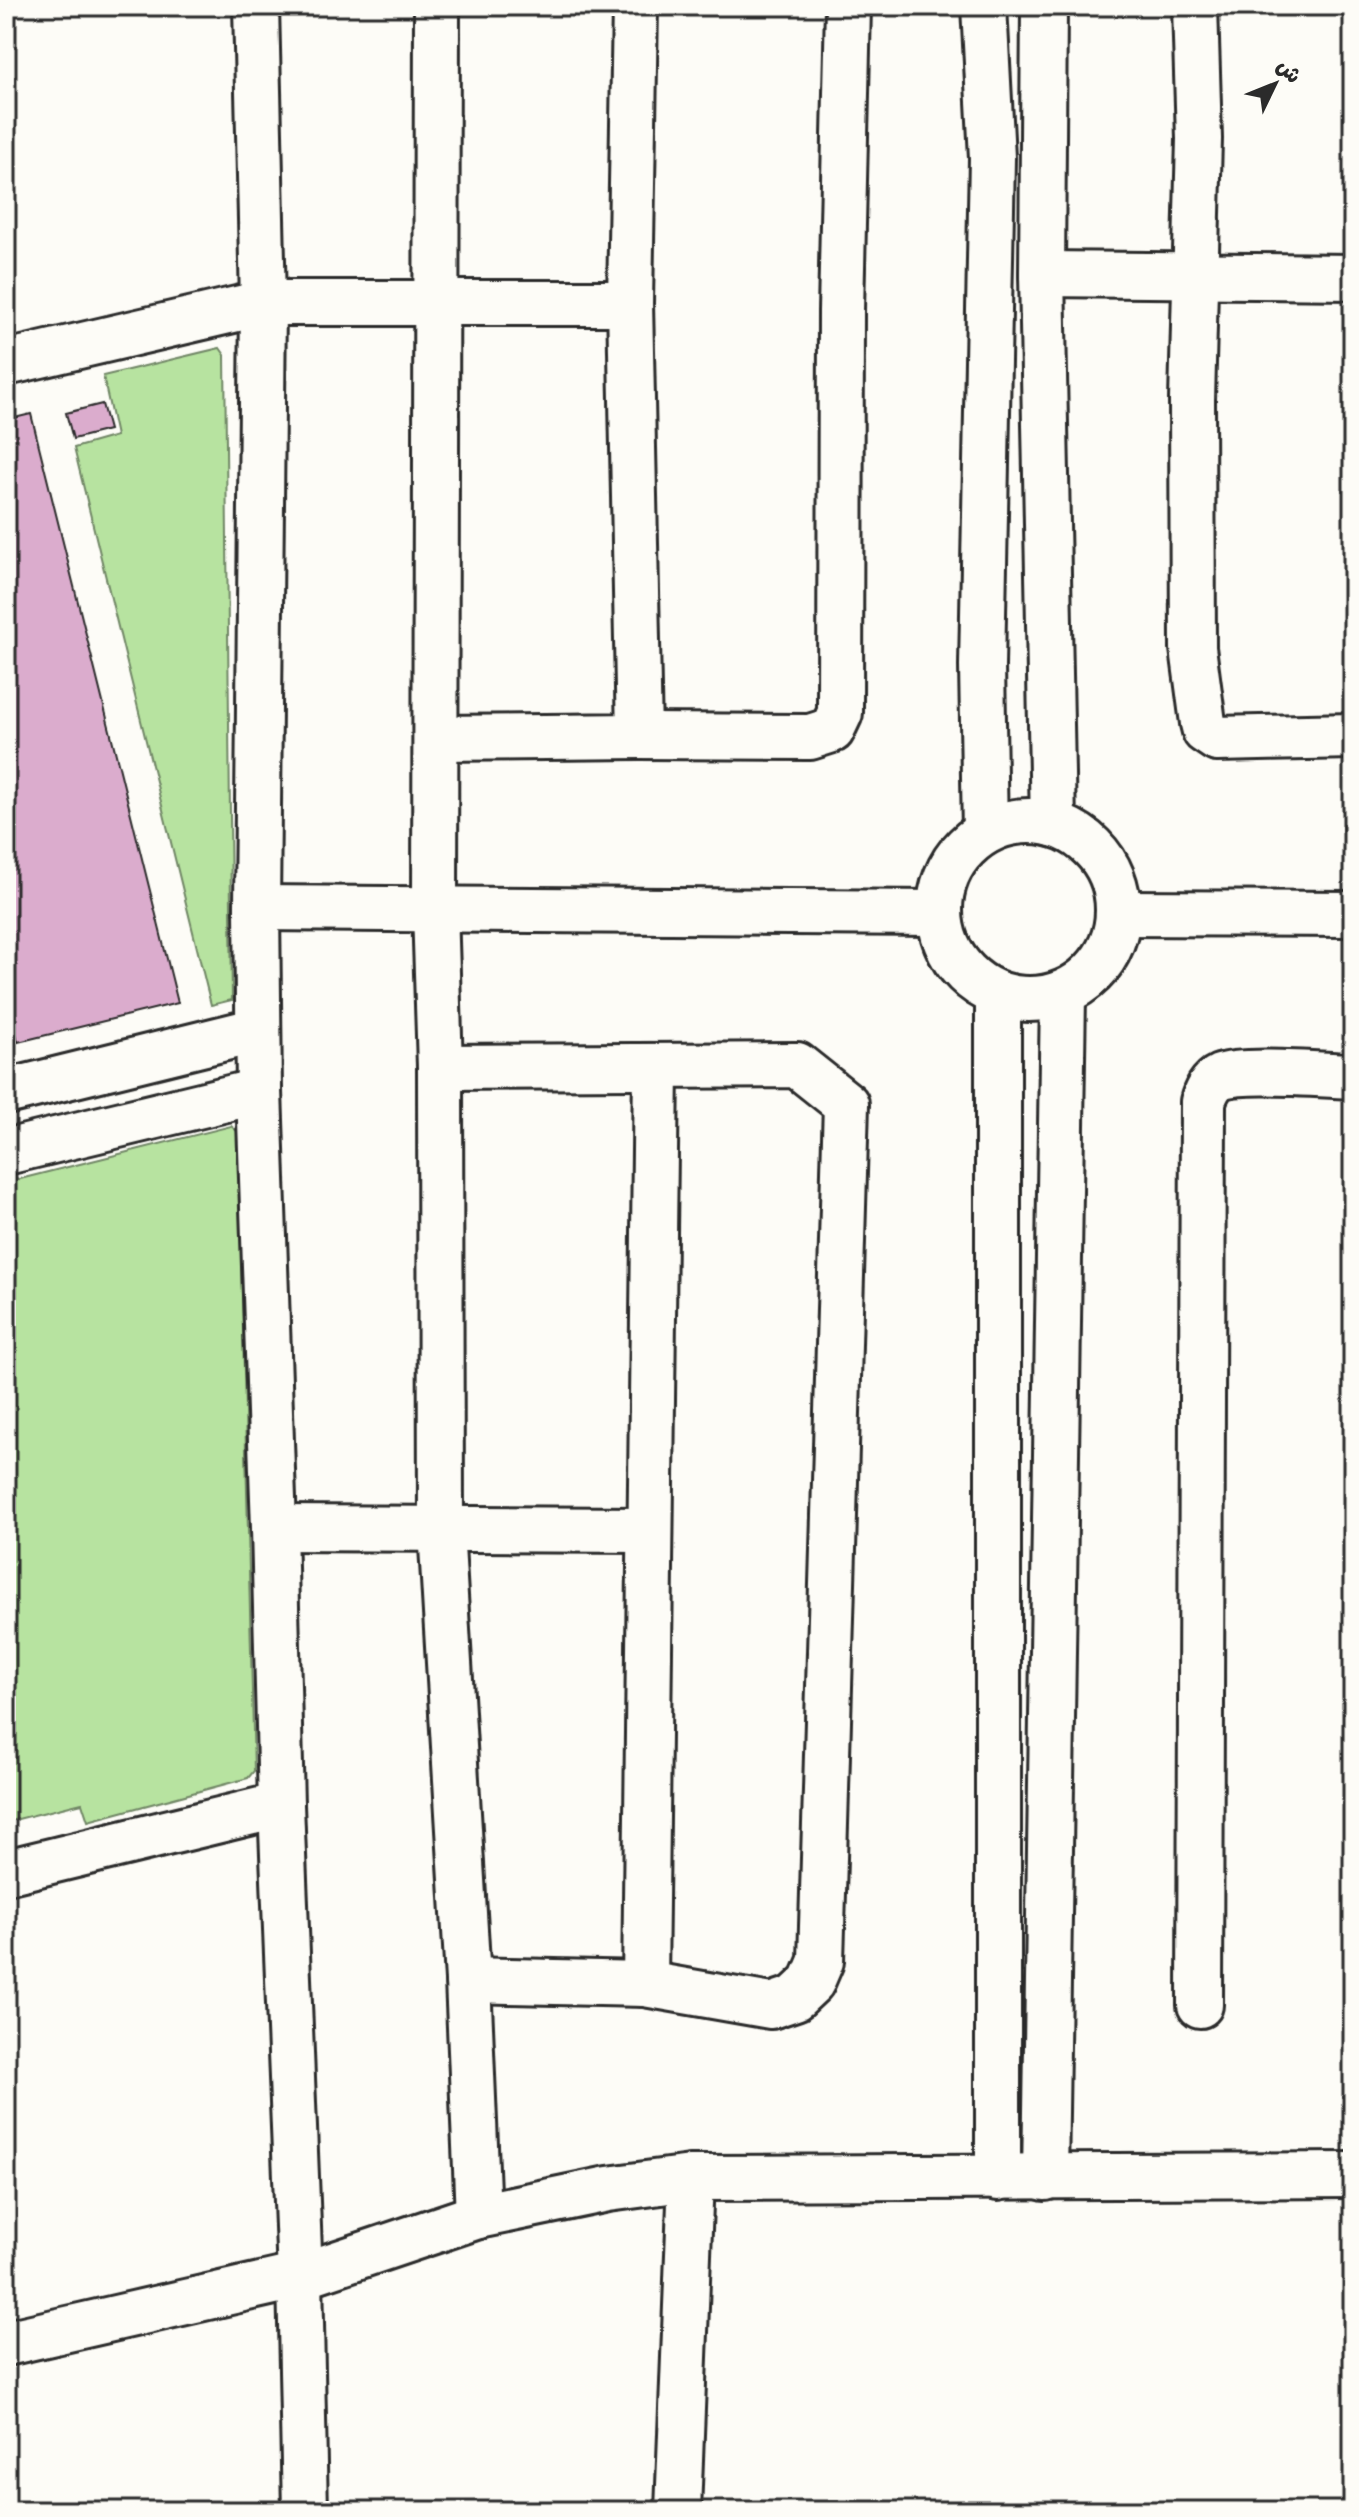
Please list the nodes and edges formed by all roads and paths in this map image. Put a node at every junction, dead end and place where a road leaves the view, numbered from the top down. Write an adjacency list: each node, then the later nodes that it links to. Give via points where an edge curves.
1 (256, 6): 11 (street)
2 (437, 6): 13 (street)
3 (635, 6): 12 (street)
4 (848, 6): 15 (street, via 840,713 832,730 810,737)
5 (984, 6): 19 (street, via 992,158 982,666)
6 (1044, 6): 8 (street)
7 (1195, 6): 9 (street)
8 (1042, 274): 9 (street); 18 (street)
9 (1195, 277): 10 (street); 16 (street, via 1193,648 1205,731 1217,739)
10 (1353, 277)
11 (263, 303): 13 (street); 14 (street); 20 (street)
12 (630, 303): 13 (street); 15 (street)
13 (437, 304): 17 (street)
14 (6, 363)
15 (639, 736): 17 (street)
16 (1353, 736)
17 (436, 738): 21 (street)
18 (1053, 824): 19 (street, via 1019,821); 23 (street, via 1079,837 1101,857 1115,884)
19 (985, 832): 22 (street, via 951,866)
20 (257, 908): 21 (street); 27 (street)
21 (435, 910): 22 (street); 28 (street)
22 (940, 913): 26 (street, via 948,948 970,978)
23 (1119, 913): 24 (street); 25 (street, via 1111,947 1099,965)
24 (1353, 914)
25 (1063, 994): 26 (street, via 1033,1000); 45 (street)
26 (998, 995): 44 (street)
27 (258, 1030): 31 (street); 32 (street)
28 (440, 1067): 29 (street); 35 (street)
29 (656, 1067): 36 (street); 40 (street, via 797,1065 846,1104 821,1961 812,1982 795,1998 771,2006)
30 (1353, 1076): 41 (street, via 1239,1073 1217,1078 1203,1102)
31 (259, 1091): 33 (street); 34 (street)
32 (6, 1092)
33 (6, 1152)
34 (274, 1528): 35 (street); 37 (street)
35 (441, 1529): 36 (street); 39 (street)
36 (650, 1530): 40 (street)
37 (281, 1805): 38 (street); 47 (street)
38 (6, 1872)
39 (468, 1980): 40 (street); 46 (street)
40 (645, 1984)
41 (1200, 2005)
42 (1353, 2175): 45 (street)
43 (691, 2178): 44 (street); 46 (street); 50 (street)
44 (998, 2178): 45 (street)
45 (1045, 2178)
46 (478, 2216): 47 (street)
47 (300, 2276): 48 (street); 49 (street)
48 (6, 2343)
49 (305, 2511)
50 (678, 2511)

